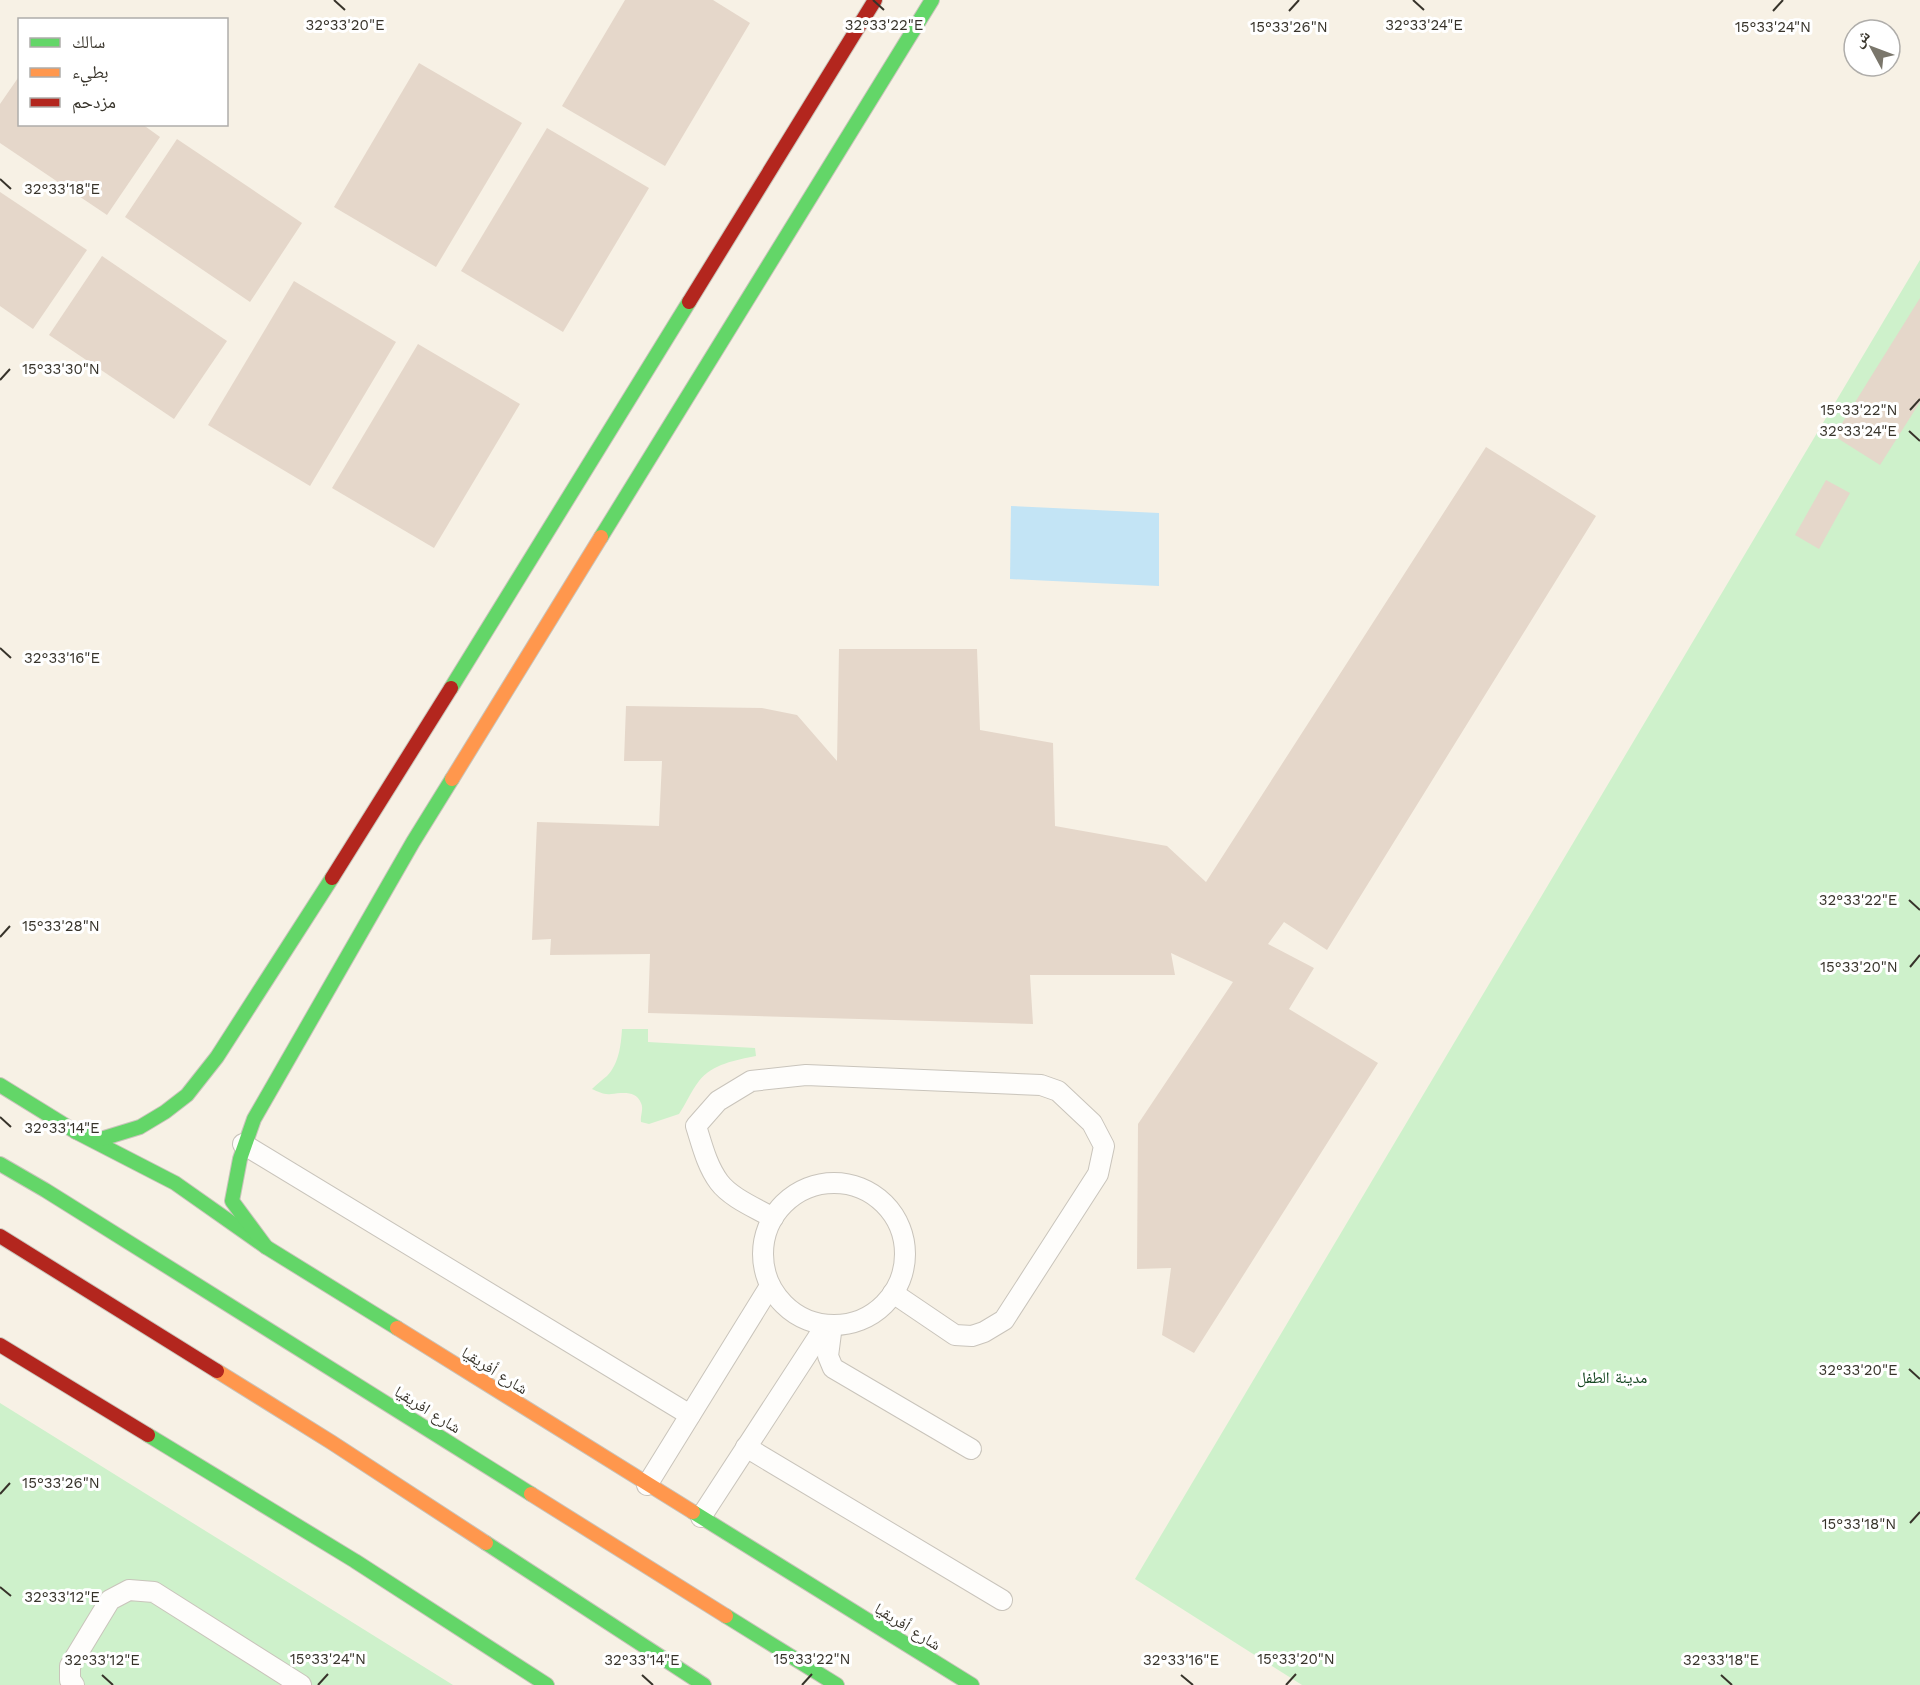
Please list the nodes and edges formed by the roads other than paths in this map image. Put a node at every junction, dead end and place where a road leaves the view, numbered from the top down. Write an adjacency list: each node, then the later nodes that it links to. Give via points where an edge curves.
1 (875, 0): 4 (main road, via 377,807 217,1057 187,1095 140,1127 101,1139)
2 (932, 0): 5 (main road, via 413,842)
3 (0, 1084): 4 (main road, شارع أفريقيا)
4 (76, 1132): 9 (main road, شارع أفريقيا, via 175,1184)
5 (243, 1144): 9 (main road, via 232,1201); 14 (lane)
6 (0, 1164): 25 (main road, شارع افريقيا)
7 (773, 1218): 10 (lane, via 764,1240 764,1264); 11 (lane, via 788,1201 808,1188 831,1183 855,1185 876,1196 892,1212 903,1233 906,1256); 11 (lane, via 719,1183 696,1126 718,1101 751,1081 806,1075 1041,1085 1058,1092 1092,1123 1104,1146 1098,1174 1004,1320 972,1336 955,1335)
8 (0, 1236): 24 (main road, via 331,1442)
9 (266, 1247): 17 (main road, شارع أفريقيا)
10 (770, 1286): 12 (lane, via 784,1305 804,1319); 14 (lane)
11 (893, 1293): 12 (lane, via 872,1315 850,1324)
12 (829, 1325): 15 (lane); 16 (lane, via 828,1356 833,1368)
13 (0, 1346): 20 (main road, via 355,1561)
14 (690, 1415): 17 (lane)
15 (747, 1447): 18 (lane); 19 (lane)
16 (971, 1449)
17 (647, 1485): 18 (main road, شارع أفريقيا)
18 (700, 1517): 26 (main road, شارع أفريقيا)
19 (1002, 1599)
20 (516, 1677): 23 (main road)
21 (290, 1682): 22 (lane, via 154,1592 129,1590 110,1600 70,1666)
22 (74, 1685)
23 (547, 1685)
24 (704, 1685)
25 (837, 1685)
26 (972, 1685)

